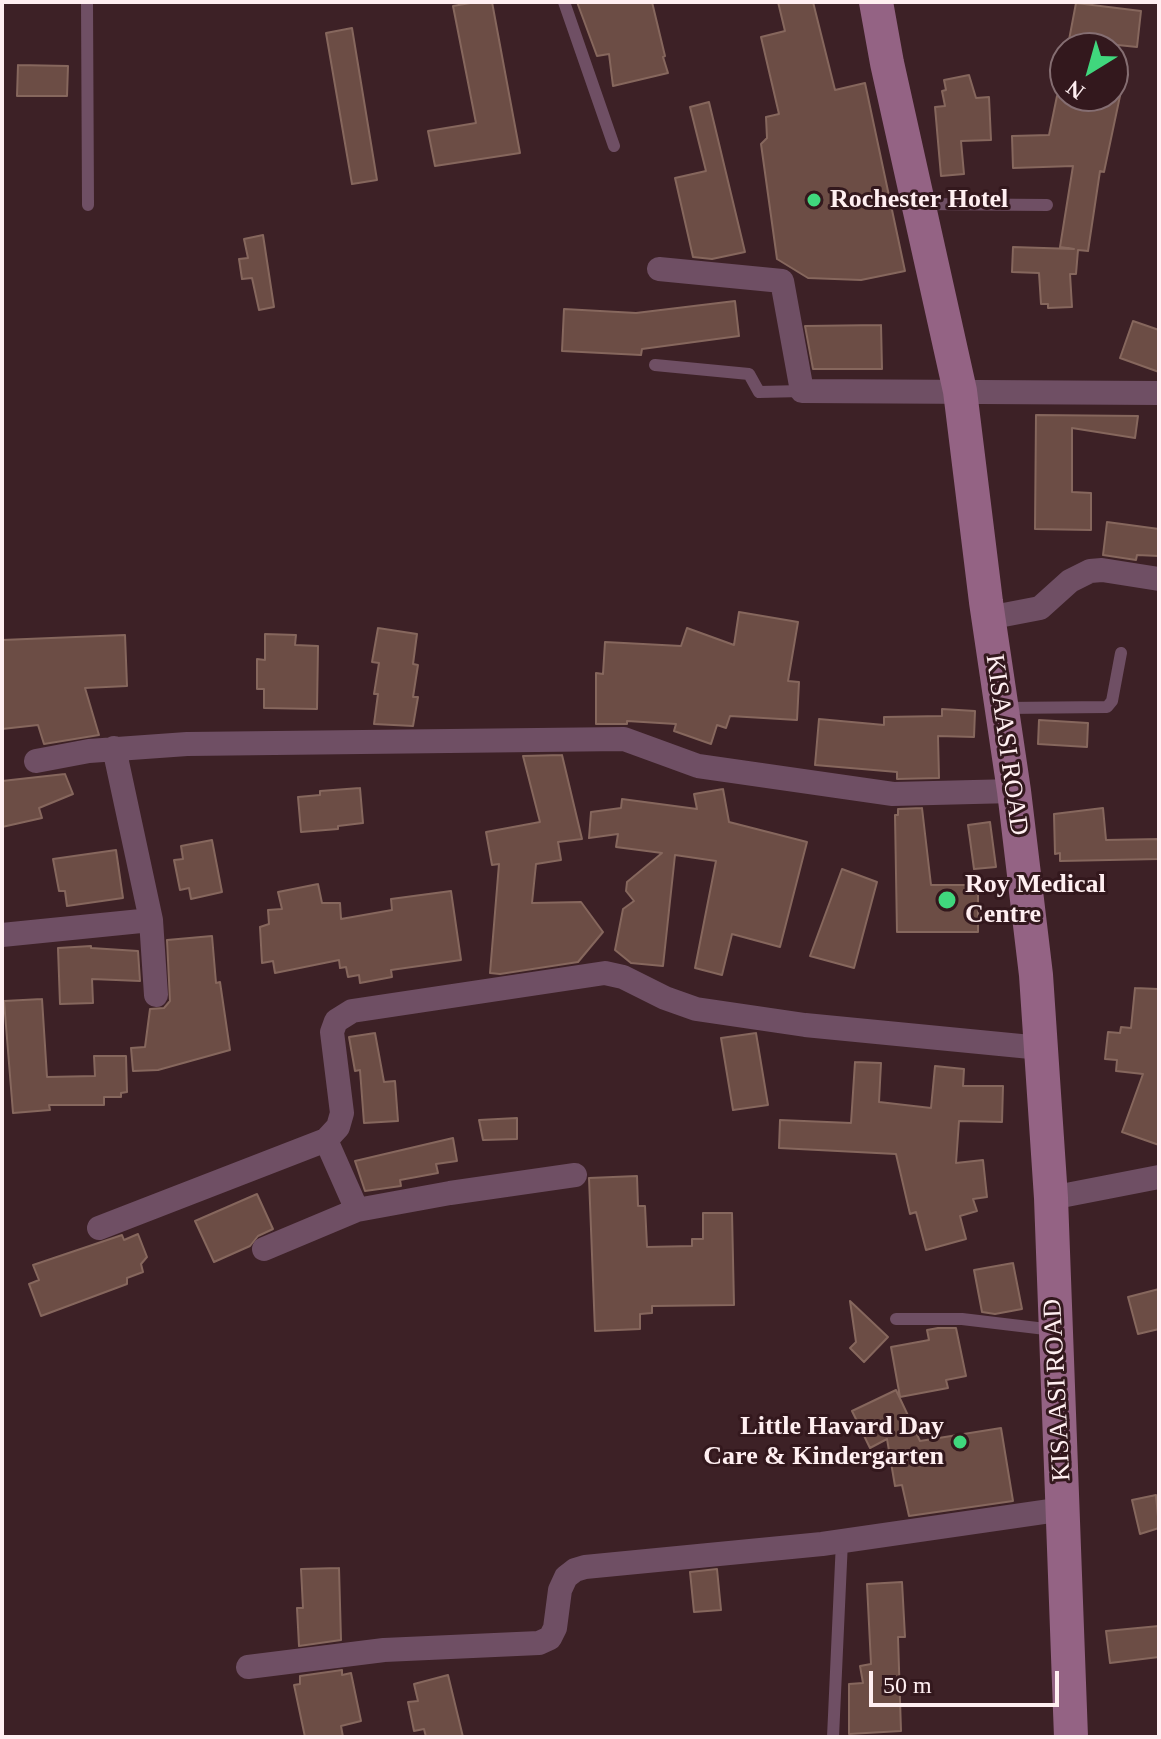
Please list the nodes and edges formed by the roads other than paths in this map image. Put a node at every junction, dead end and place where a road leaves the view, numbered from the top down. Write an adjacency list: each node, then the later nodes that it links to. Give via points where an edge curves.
1 (87, 2): 6 (lane)
2 (564, 2): 4 (lane)
3 (876, 2): 5 (main road, KISAASI ROAD)
4 (614, 146)
5 (918, 204): 7 (lane); 11 (main road, KISAASI ROAD)
6 (88, 205)
7 (1047, 205)
8 (659, 269): 10 (street, via 782,281)
9 (655, 365): 10 (lane, via 749,374 759,392)
10 (802, 391): 11 (street)
11 (960, 391): 12 (street); 14 (main road, KISAASI ROAD)
12 (1159, 393)
13 (1159, 579): 14 (street, via 1090,571 1040,608)
14 (988, 618): 16 (main road, KISAASI ROAD)
15 (1121, 653): 16 (lane, via 1107,707)
16 (1002, 708): 19 (main road, KISAASI ROAD)
17 (114, 748): 18 (street); 19 (street, via 624,739 698,766 893,794); 20 (street)
18 (36, 761)
19 (1014, 791): 23 (main road, KISAASI ROAD)
20 (151, 920): 21 (street); 22 (street)
21 (2, 935)
22 (156, 995)
23 (1041, 1048): 24 (street, via 696,1009 605,973 341,1016 332,1032 342,1113); 27 (main road, KISAASI ROAD)
24 (326, 1140): 28 (street); 29 (street)
25 (575, 1175): 28 (street)
26 (1159, 1177): 27 (street)
27 (1051, 1198): 32 (main road, KISAASI ROAD)
28 (357, 1210): 30 (street)
29 (99, 1228)
30 (264, 1249)
31 (896, 1319): 32 (lane, via 962,1319)
32 (1054, 1330): 33 (main road, KISAASI ROAD)
33 (1064, 1509): 34 (street); 37 (main road, KISAASI ROAD)
34 (842, 1541): 35 (street, via 575,1570 560,1590 555,1628 539,1643 384,1650); 36 (lane)
35 (248, 1667)
36 (833, 1737)
37 (1071, 1737)

